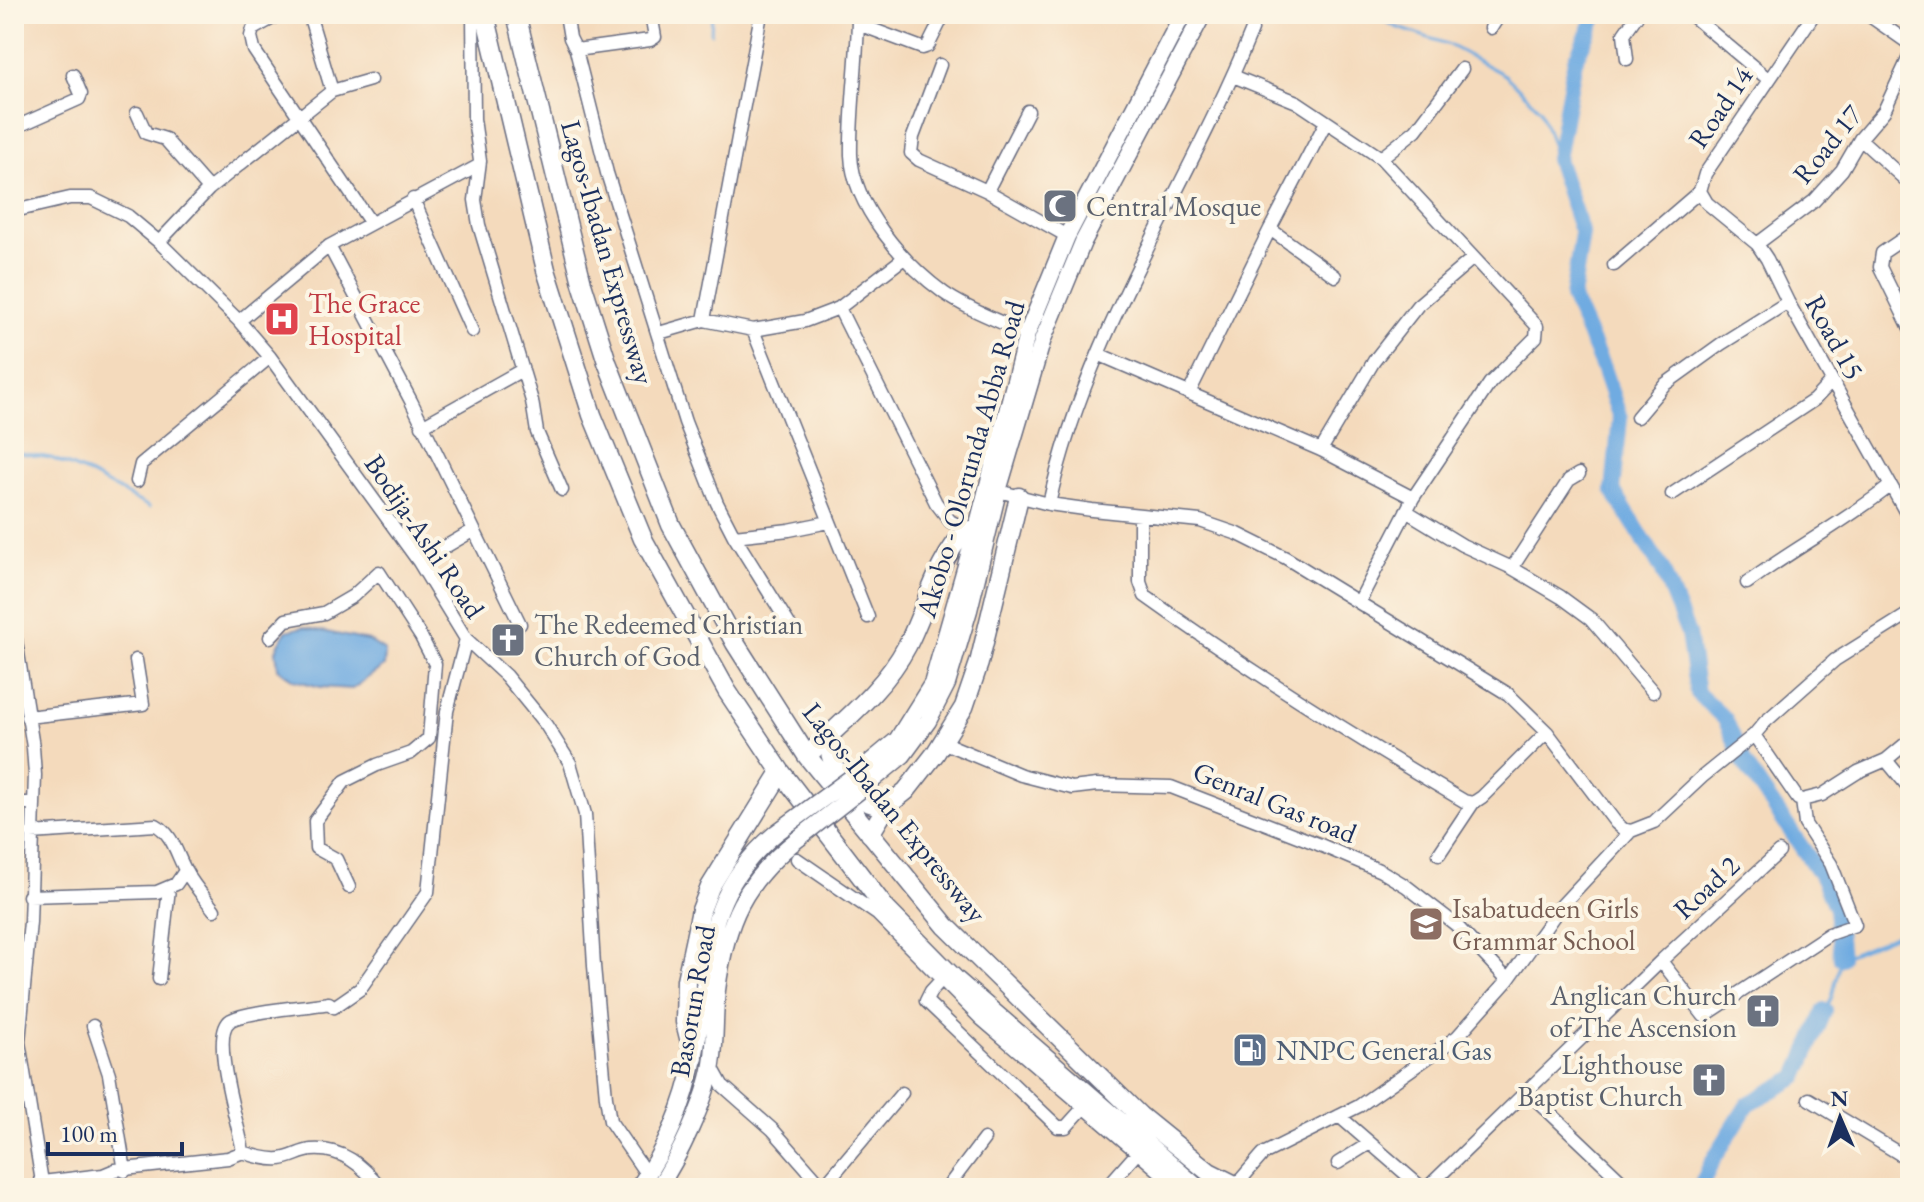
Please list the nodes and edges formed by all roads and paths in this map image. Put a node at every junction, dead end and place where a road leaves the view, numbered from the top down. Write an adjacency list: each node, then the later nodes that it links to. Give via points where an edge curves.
1 (280, 14): 33 (street, via 253,29 251,36 254,50)
2 (309, 14): 30 (street)
3 (473, 14): 38 (street)
4 (485, 14): 113 (highway, via 546,270 592,415 656,564 727,691)
5 (516, 14): 111 (highway, Lagos-Ibadan Expressway, via 582,283 638,448 671,525 719,614)
6 (566, 14): 21 (street)
7 (651, 14): 21 (street, via 655,37 650,40)
8 (761, 14): 60 (street)
9 (944, 14): 17 (street, via 922,48)
10 (1183, 14): 48 (main road, Akobo - Olorunda Abba Road)
11 (1203, 14): 55 (main road, Akobo - Olorunda Abba Road)
12 (1500, 14): 18 (street)
13 (1638, 14): 23 (street, via 1624,34)
14 (1690, 14): 28 (street)
15 (1814, 14): 28 (street, Road 14)
16 (1867, 14): 20 (street)
17 (858, 19): 53 (street, via 851,156 855,184)
18 (1491, 28)
19 (1252, 30): 27 (street)
20 (1910, 44)
21 (576, 50): 65 (street, via 607,173)
22 (1910, 55): 36 (street, Road 17, via 1884,111)
23 (1627, 59)
24 (940, 65): 41 (street, via 911,153)
25 (1462, 69): 37 (street, via 1416,130)
26 (73, 75): 35 (street, via 79,99)
27 (1233, 76): 34 (street, via 1297,102); 67 (street)
28 (1768, 79): 42 (street, Road 14, via 1705,174)
29 (370, 80): 30 (street)
30 (332, 91): 33 (street)
31 (1028, 111): 41 (street)
32 (137, 113): 40 (street, via 146,133 165,139)
33 (299, 118): 40 (street); 45 (street)
34 (1326, 122): 37 (street); 46 (street)
35 (14, 128)
36 (1860, 139): 39 (street); 50 (street, Road 17, via 1842,170 1814,201)
37 (1381, 158): 54 (street)
38 (478, 166): 43 (street); 69 (street, via 479,225)
39 (1910, 184)
40 (209, 189): 49 (street)
41 (987, 191): 48 (street)
42 (1700, 191): 50 (street, Road 15, via 1707,203); 56 (street)
43 (413, 199): 45 (street); 64 (street)
44 (14, 211): 49 (street, Bodija-Ashi Road, via 91,198 128,216)
45 (370, 222): 51 (street)
46 (1270, 229): 57 (street); 71 (street)
47 (1910, 234): 62 (street, via 1882,253 1880,267)
48 (1067, 236): 52 (main road, Akobo - Olorunda Abba Road)
49 (159, 242): 61 (street, Bodija-Ashi Road)
50 (1757, 244): 58 (street, Road 15)
51 (329, 246): 61 (street); 73 (street)
52 (1058, 256): 55 (main road); 66 (main road, Akobo - Olorunda Abba Road)
53 (904, 258): 59 (street); 66 (street, via 946,295)
54 (1473, 258): 74 (street, via 1418,305 1374,361); 82 (street, via 1537,326 1536,337 1490,383)
55 (1074, 263): 79 (main road, Akobo - Olorunda Abba Road, via 1043,339)
56 (1614, 265)
57 (1335, 276)
58 (1788, 302): 70 (street, Road 15); 72 (street, via 1664,385)
59 (839, 308): 63 (street, via 805,321); 88 (street, via 936,503 950,521)
60 (704, 320): 63 (street); 65 (street)
61 (239, 321): 68 (street, Bodija-Ashi Road)
62 (1910, 328)
63 (753, 330): 87 (street)
64 (472, 331)
65 (659, 333): 90 (street, via 685,422)
66 (1027, 334): 88 (main road, Akobo - Olorunda Abba Road)
67 (1098, 354): 71 (street); 83 (street, via 1071,420)
68 (270, 357): 76 (street, via 141,464); 91 (street, Bodija-Ashi Road)
69 (522, 370): 73 (street); 78 (street, via 537,432)
70 (1832, 381): 77 (street, Road 15); 80 (street, via 1814,400)
71 (1189, 393): 74 (street)
72 (1637, 417)
73 (422, 426): 89 (street)
74 (1321, 450): 82 (street)
75 (1579, 474): 92 (street, via 1569,480)
76 (137, 481)
77 (1890, 486): 86 (street, Road 15); 93 (street)
78 (562, 490)
79 (998, 491): 81 (street); 114 (main road, Akobo - Olorunda Abba Road, via 947,684 903,755)
80 (1672, 494)
81 (1019, 497): 83 (street); 110 (highway, via 979,663 964,707)
82 (1413, 498): 84 (street)
83 (1049, 504): 85 (street)
84 (1406, 511): 92 (street); 94 (street)
85 (1140, 516): 94 (street, via 1200,521 1238,534); 119 (street, via 1140,582 1145,596 1339,726)
86 (1910, 520)
87 (829, 522): 90 (street); 96 (street)
88 (973, 525): 107 (highway, via 955,541 893,669); 114 (main road, Akobo - Olorunda Abba Road, via 932,684 897,740)
89 (474, 530): 91 (street); 97 (street)
90 (734, 536): 98 (street)
91 (419, 562): 101 (street, Bodija-Ashi Road)
92 (1512, 568): 104 (street, via 1591,619)
93 (1747, 583)
94 (1359, 602): 106 (street, via 1508,694)
95 (1910, 613): 108 (street, via 1835,660)
96 (868, 617)
97 (520, 624)
98 (790, 626)
99 (14, 628): 103 (street)
100 (270, 637): 128 (street, via 286,620 324,613 353,596 379,572 435,664 429,738 411,753 345,781 315,821 316,848 336,859)
101 (466, 639): 149 (street, via 447,711 428,892 360,989 334,1007 329,1003 277,1010 225,1026 221,1050); 154 (street, Bodija-Ashi Road, via 530,704 570,763 579,786 610,1121)
102 (136, 660): 105 (street, via 143,704)
103 (17, 662): 105 (street)
104 (1653, 692)
105 (27, 717): 118 (street)
106 (1547, 732): 119 (street); 121 (street, via 1616,823)
107 (827, 737): 111 (highway); 120 (highway, via 837,773 865,803)
108 (1750, 737): 116 (street); 121 (street, via 1654,822)
109 (1910, 740): 112 (street)
110 (942, 742): 120 (highway, via 906,791); 137 (street, Genral Gas road, via 1021,775 1072,788 1171,787 1318,844 1406,886 1455,924)
111 (807, 756): 123 (highway, Lagos-Ibadan Expressway)
112 (1886, 760): 115 (street); 116 (street, via 1822,795)
113 (781, 772): 140 (highway, via 701,910 686,980 685,1022); 162 (highway, via 886,909 957,981)
114 (859, 781): 140 (main road, Basorun Road, bridge, via 776,833 734,878 707,957); 141 (main road, Basorun Road, bridge, via 770,862 733,917 716,991)
115 (1910, 789)
116 (1802, 800): 134 (street, via 1805,824 1831,864 1855,925 1704,1016)
117 (14, 803): 118 (street)
118 (34, 803): 122 (street)
119 (1473, 803): 125 (street)
120 (887, 806): 123 (highway)
121 (1631, 831): 137 (street, via 1561,906)
122 (31, 833): 127 (street, via 156,825 171,841); 130 (street)
123 (870, 834): 156 (highway, Lagos-Ibadan Expressway, via 975,956 1140,1116 1209,1172)
124 (1779, 852): 134 (street, Road 2)
125 (1439, 854)
126 (797, 859): 136 (street, via 877,914)
127 (185, 871): 129 (street); 131 (street)
128 (349, 887)
129 (169, 888): 130 (street); 135 (street)
130 (29, 896): 133 (street)
131 (214, 910)
132 (14, 921): 133 (street)
133 (30, 922): 138 (street)
134 (1661, 961): 142 (street, Road 2)
135 (159, 979)
136 (942, 979): 145 (street, via 991,1028); 145 (street, via 926,1001 1058,1127 1066,1127)
137 (1508, 980): 146 (street, via 1450,1043)
138 (18, 1002): 155 (street, via 20,1057)
139 (93, 1026): 153 (street, via 111,1083)
140 (694, 1058): 154 (main road, Basorun Road)
141 (712, 1067): 154 (main road, Basorun Road, via 683,1147); 158 (street, via 722,1085 773,1130)
142 (1528, 1092): 163 (street, Road 2); 164 (street)
143 (902, 1093): 158 (street)
144 (1809, 1099): 151 (street)
145 (1085, 1106): 150 (street)
146 (1339, 1116): 148 (street); 156 (street, via 1263,1154)
147 (984, 1139): 159 (street)
148 (1370, 1143): 152 (street); 163 (street)
149 (243, 1152): 153 (street); 157 (street, via 280,1159 310,1150 331,1151 364,1168)
150 (1137, 1153): 160 (street); 161 (street)
151 (1910, 1160)
152 (1338, 1163)
153 (125, 1171): 155 (street)
154 (648, 1184)
155 (43, 1185)
156 (1239, 1186)
157 (381, 1188)
158 (821, 1188)
159 (947, 1188)
160 (1106, 1188)
161 (1179, 1188)
162 (1197, 1188)
163 (1424, 1188)
164 (1629, 1188)

